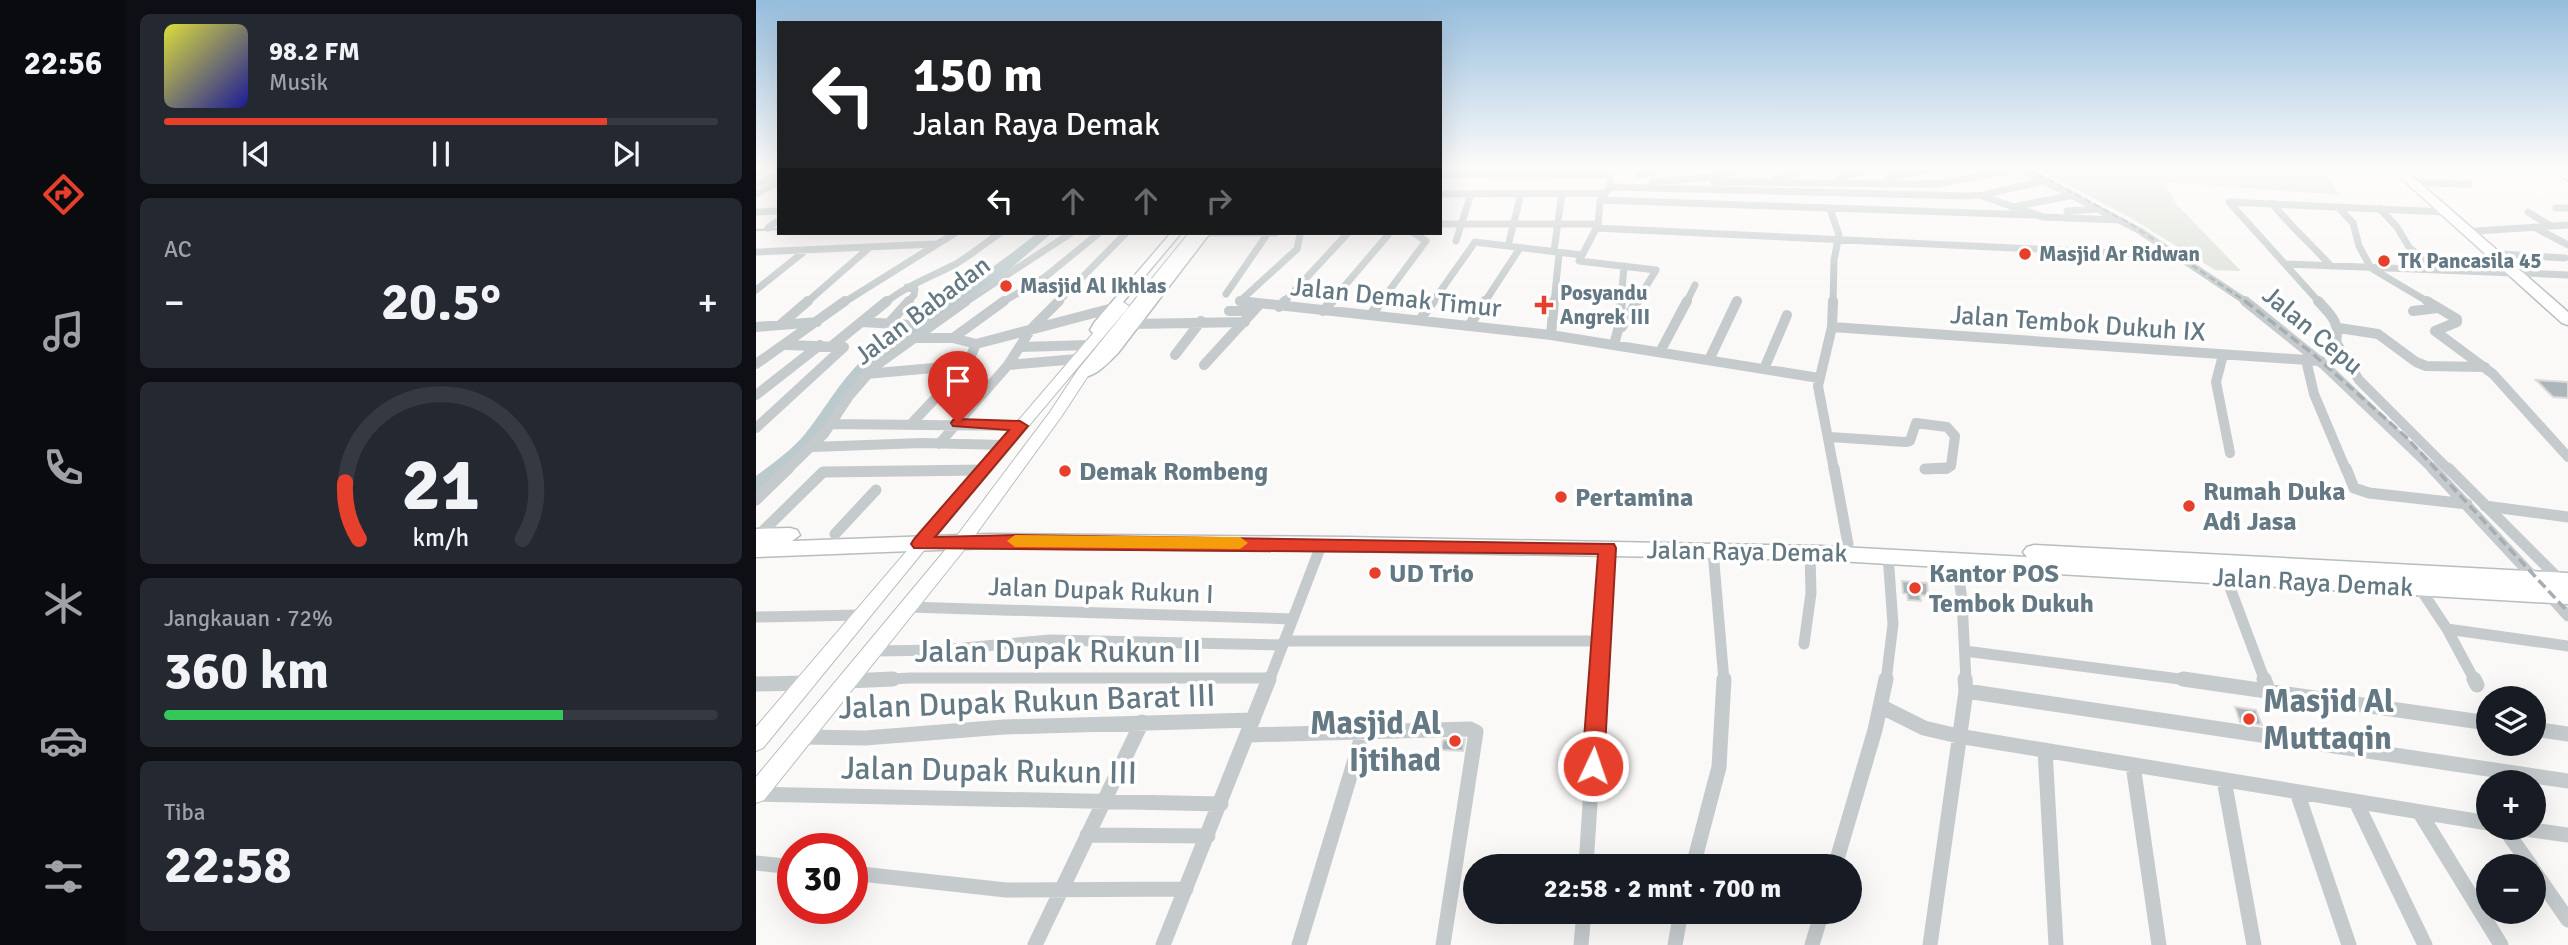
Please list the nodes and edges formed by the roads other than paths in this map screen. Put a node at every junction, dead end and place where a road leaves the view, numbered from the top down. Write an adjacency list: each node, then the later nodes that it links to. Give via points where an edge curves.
1 (1465, 213): 22 (street)
2 (1516, 213): 21 (street)
3 (1559, 213): 19 (street)
4 (1600, 213): 25 (street)
5 (1831, 213): 45 (street)
6 (1969, 213): 16 (street)
7 (2029, 213): 16 (street)
8 (2110, 213): 17 (street, Jalan Cepu)
9 (2239, 213): 59 (street)
10 (2280, 213): 61 (street)
11 (2344, 213): 62 (street, via 2353,223 2358,246)
12 (2384, 213): 63 (street, via 2409,247)
13 (2445, 213): 64 (highway)
14 (2456, 213): 28 (highway)
15 (2530, 213): 23 (street)
16 (2034, 215): 17 (street)
17 (2123, 220): 56 (street, Jalan Cepu)
18 (777, 221): 27 (street)
19 (1558, 223): 21 (street); 25 (street); 54 (street)
20 (1442, 224): 22 (street)
21 (1513, 224): 22 (street); 49 (street)
22 (1461, 225): 44 (street)
23 (2549, 225): 24 (street); 26 (street)
24 (2568, 225)
25 (1597, 226): 45 (street); 57 (street)
26 (2534, 227): 28 (street); 48 (street)
27 (768, 228)
28 (2476, 231): 55 (highway)
29 (928, 235): 47 (street)
30 (952, 235): 46 (street)
31 (997, 235): 67 (street, via 952,266)
32 (1068, 235): 90 (street, Jalan Babadan)
33 (1097, 235): 100 (street, via 1045,277)
34 (1124, 235): 96 (street)
35 (1174, 235): 72 (main road)
36 (1185, 235): 97 (main road)
37 (1193, 235): 118 (main road)
38 (1203, 235): 88 (main road)
39 (1267, 235): 69 (street)
40 (1300, 235): 75 (street, via 1297,249 1239,302)
41 (1346, 235): 73 (street)
42 (1388, 235): 77 (street)
43 (1417, 235): 79 (street, via 1426,241)
44 (1456, 240)
45 (1838, 240): 56 (street); 94 (street)
46 (936, 244): 47 (street); 83 (street)
47 (917, 245): 50 (street)
48 (2568, 245)
49 (1508, 246): 51 (street); 81 (street, via 1475,242)
50 (870, 247): 52 (street); 89 (street)
51 (1520, 248): 54 (street); 91 (street)
52 (807, 250): 53 (street); 68 (street)
53 (756, 252)
54 (1557, 252): 57 (street); 98 (street)
55 (2502, 254): 58 (street); 64 (highway)
56 (2182, 256): 113 (street, Jalan Cepu)
57 (1581, 258): 60 (street)
58 (2565, 258)
59 (2285, 264): 61 (street); 95 (street)
60 (1624, 266): 93 (street); 93 (street, via 1655,270)
61 (2331, 266): 62 (street)
62 (2371, 268): 63 (street); 74 (street)
63 (2434, 270): 64 (street)
64 (2520, 273): 65 (street); 71 (highway)
65 (2568, 275)
66 (1695, 285): 108 (street)
67 (908, 286): 85 (street); 87 (street, via 915,289 914,295)
68 (756, 290)
69 (1226, 294)
70 (1737, 301): 111 (street)
71 (2557, 302): 82 (highway)
72 (1113, 307): 96 (street); 97 (main road, via 1097,326)
73 (1279, 307): 75 (street, Jalan Demak Timur); 77 (street, Jalan Demak Timur)
74 (2439, 307): 78 (street); 119 (street, via 2458,320 2436,332)
75 (1256, 308): 76 (street, Jalan Demak Timur); 86 (street)
76 (1228, 311)
77 (1322, 311): 79 (street, Jalan Demak Timur)
78 (2413, 311)
79 (1371, 315): 81 (street, Jalan Demak Timur)
80 (1787, 315): 120 (street)
81 (1420, 320): 91 (street, Jalan Demak Timur)
82 (2568, 320)
83 (819, 321): 89 (street); 102 (street)
84 (1201, 321): 86 (street); 88 (street); 109 (street)
85 (863, 322): 87 (street); 104 (street)
86 (1245, 322): 117 (street)
87 (889, 323): 90 (street)
88 (1134, 324): 118 (main road, via 1098,366)
89 (780, 325): 92 (street)
90 (927, 326): 99 (street, Jalan Babadan)
91 (1469, 326): 98 (street, Jalan Demak Timur)
92 (756, 327)
93 (1622, 327): 106 (street)
94 (1832, 327): 110 (street, Jalan Tembok Dukuh IX); 122 (street)
95 (2339, 328): 119 (street, via 2378,334 2426,366); 142 (street, via 2336,342 2351,372)
96 (1031, 330): 101 (street); 107 (street)
97 (1099, 333): 105 (main road)
98 (1551, 335): 106 (street, Jalan Demak Timur)
99 (911, 338): 100 (street); 121 (street, Jalan Babadan)
100 (953, 338): 101 (street)
101 (976, 344): 115 (street)
102 (784, 345): 103 (street); 114 (street)
103 (820, 345): 104 (street); 123 (street)
104 (833, 345): 128 (street, via 844,347)
105 (1089, 345): 107 (street); 118 (main road)
106 (1614, 345): 108 (street, Jalan Demak Timur)
107 (1021, 347): 116 (street)
108 (1660, 352): 111 (street, Jalan Demak Timur)
109 (1175, 355)
110 (2223, 355): 112 (street, Jalan Tembok Dukuh IX); 135 (street, via 2216,382)
111 (1709, 360): 120 (street, Jalan Demak Timur)
112 (2306, 360): 113 (street, Jalan Tembok Dukuh IX); 141 (street, via 2314,394 2353,487)
113 (2321, 361): 141 (street, Jalan Cepu, via 2395,428)
114 (756, 364)
115 (967, 365): 121 (street); 126 (street)
116 (1008, 365): 118 (street); 124 (street)
117 (1204, 365)
118 (1079, 367): 127 (main road); 145 (main road, via 1051,422)
119 (2485, 368): 136 (street)
120 (1764, 369): 122 (street, Jalan Demak Timur)
121 (866, 374): 125 (street, Jalan Babadan)
122 (1819, 377): 129 (street)
123 (756, 396)
124 (958, 423): 126 (street); 127 (street); 132 (street)
125 (832, 424): 126 (street); 134 (street, Jalan Babadan)
126 (913, 424): 130 (street); 131 (street)
127 (1020, 426): 133 (main road)
128 (756, 428)
129 (1830, 437): 137 (street, via 1905,442 1910,441 1916,423 1956,434 1951,466); 150 (street)
130 (888, 443): 131 (street); 134 (street)
131 (900, 443): 132 (street)
132 (939, 443): 133 (street)
133 (1004, 445): 138 (main road)
134 (813, 447): 140 (street, Jalan Babadan)
135 (2230, 453)
136 (2568, 457)
137 (1925, 469)
138 (985, 470): 146 (main road); 148 (street, via 823,472)
139 (876, 490): 144 (street)
140 (756, 500)
141 (2467, 504): 158 (street, Jalan Cepu)
142 (2485, 506): 143 (street); 158 (street)
143 (2568, 517)
144 (835, 534): 146 (highway, Jalan Raya Demak); 148 (highway, Jalan Raya Demak)
145 (967, 536): 146 (highway, Jalan Raya Demak); 147 (highway, Jalan Raya Demak); 149 (highway, Jalan Raya Demak); 160 (main road)
146 (925, 538): 148 (highway, Jalan Raya Demak); 161 (main road)
147 (1406, 540): 149 (highway, Jalan Raya Demak); 150 (highway, Jalan Raya Demak); 151 (highway, Jalan Raya Demak)
148 (757, 541)
149 (1322, 543): 164 (street)
150 (1848, 544): 156 (highway, Jalan Raya Demak)
151 (1607, 548): 152 (highway, Jalan Raya Demak); 166 (street)
152 (1713, 551): 153 (highway, Jalan Raya Demak); 206 (street, via 1724,650 1724,721 1719,769)
153 (1810, 552): 154 (highway, Jalan Raya Demak); 168 (street, via 1811,593)
154 (1888, 555): 155 (highway, Jalan Raya Demak); 179 (street, via 1891,645)
155 (1956, 559): 156 (highway, Jalan Raya Demak); 171 (street)
156 (2130, 564): 157 (highway, Jalan Raya Demak); 158 (highway, Jalan Raya Demak)
157 (2226, 577): 159 (highway, Jalan Raya Demak); 178 (street)
158 (2556, 586): 159 (highway, Jalan Raya Demak); 162 (street)
159 (2419, 587): 165 (street)
160 (909, 607): 164 (street, Jalan Dupak Rukun I); 170 (main road)
161 (861, 615): 163 (street); 174 (main road)
162 (2568, 616)
163 (756, 617)
164 (1293, 619): 167 (street)
165 (2447, 629): 169 (street); 176 (street)
166 (1600, 641): 167 (street); 205 (street)
167 (1283, 643): 170 (street, via 1050,640); 172 (street)
168 (1804, 644)
169 (2568, 646)
170 (873, 651): 173 (main road)
171 (1965, 651): 177 (street); 178 (street)
172 (1269, 678): 173 (street, Jalan Dupak Rukun II); 180 (street)
173 (847, 681): 188 (main road)
174 (805, 683): 175 (street); 189 (main road)
175 (756, 684)
176 (2477, 685)
177 (1966, 691): 187 (street); 193 (street)
178 (2269, 692): 181 (street)
179 (1880, 706): 187 (street, via 1924,728); 207 (street)
180 (1253, 720): 182 (street, Jalan Dupak Rukun Barat III); 186 (street)
181 (2476, 721)
182 (1142, 722): 188 (street, Jalan Dupak Rukun Barat III, via 865,738); 196 (street)
183 (2546, 731): 185 (street)
184 (1363, 733): 186 (street); 220 (street); 221 (street, via 1476,732)
185 (2568, 734)
186 (1247, 735): 198 (street)
187 (1958, 736): 190 (street); 225 (street)
188 (803, 737): 195 (main road)
189 (756, 742)
190 (2045, 750): 191 (street); 226 (street)
191 (2133, 765): 192 (street); 227 (street)
192 (2224, 780): 194 (street); 228 (street)
193 (2568, 781)
194 (2297, 792): 197 (street); 229 (street)
195 (756, 793): 196 (street, Jalan Dupak Rukun III)
196 (1104, 800): 198 (street, Jalan Dupak Rukun III); 202 (street)
197 (2356, 802): 199 (street); 230 (street)
198 (1221, 804): 204 (street)
199 (2420, 813): 200 (street); 231 (street)
200 (2476, 821)
201 (2546, 832): 203 (street)
202 (1087, 835): 204 (street); 213 (street)
203 (2568, 835)
204 (1208, 836): 211 (street)
205 (1587, 854)
206 (1696, 854)
207 (1838, 854)
208 (756, 863): 209 (street)
209 (777, 865)
210 (868, 875): 213 (street, via 1006,890)
211 (1186, 888): 213 (street); 219 (street)
212 (2546, 888): 214 (street)
213 (1062, 889): 218 (street)
214 (2568, 920)
215 (1583, 924): 222 (street)
216 (1679, 924): 223 (street)
217 (1818, 924): 224 (street)
218 (1035, 945)
219 (1163, 945)
220 (1300, 945)
221 (1443, 945)
222 (1581, 945)
223 (1675, 945)
224 (1812, 945)
225 (1930, 945)
226 (2056, 945)
227 (2159, 945)
228 (2253, 945)
229 (2349, 945)
230 (2425, 945)
231 (2501, 945)

